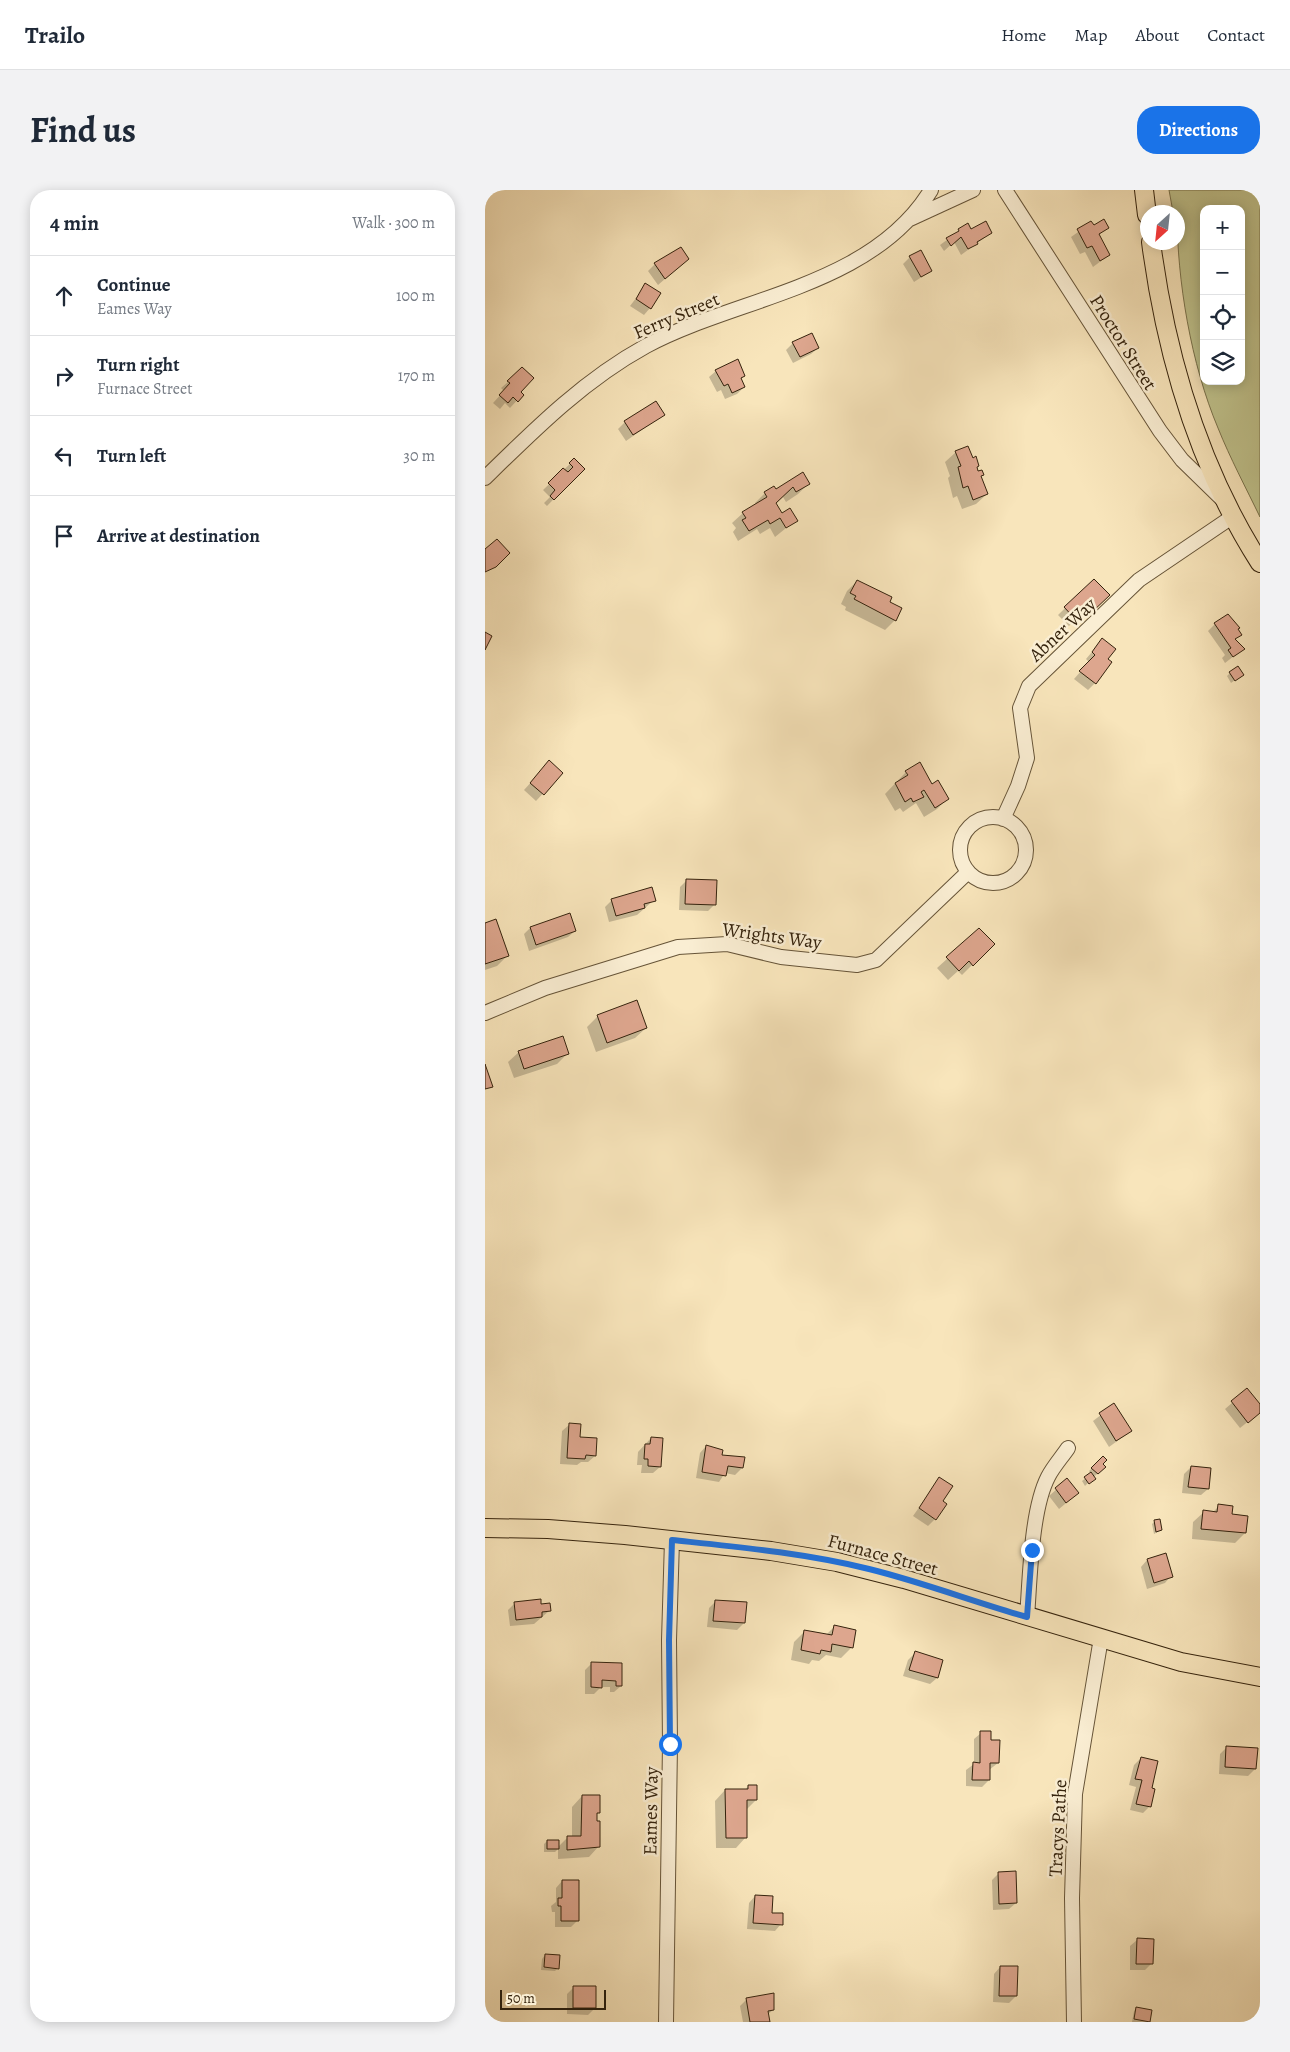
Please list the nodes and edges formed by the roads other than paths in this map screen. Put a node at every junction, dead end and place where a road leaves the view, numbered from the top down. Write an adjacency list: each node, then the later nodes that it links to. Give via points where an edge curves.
1 (931, 190): 6 (street, Ferry Street)
2 (973, 190): 6 (street, Ferry Street)
3 (1005, 190): 9 (street, Proctor Street, via 1149,417 1182,460)
4 (1144, 190): 5 (main road)
5 (1146, 205)
6 (905, 222): 8 (street, Ferry Street, via 874,246 831,271 775,296 671,334 623,359 561,406)
7 (1152, 250): 9 (main road, via 1162,315 1178,380 1199,444)
8 (485, 478)
9 (1229, 510): 10 (main road); 11 (street, Abner Way, via 1139,580 1029,686 1020,708 1027,758)
10 (1260, 563)
11 (1003, 819): 12 (street, via 986,818 965,832 960,848 963,865); 12 (street, via 1017,828 1022,836 1025,852 1020,868 1007,879 991,883)
12 (968, 872): 13 (street, Wrights Way, via 876,960 857,965 781,957 727,944 678,947 545,988)
13 (485, 1013)
14 (1068, 1448): 17 (street, via 1042,1492 1032,1550)
15 (485, 1528): 16 (main road, Furnace Street, via 557,1529)
16 (672, 1540): 17 (main road, Furnace Street, via 837,1562); 20 (street, Eames Way)
17 (1027, 1617): 18 (main road, Furnace Street)
18 (1101, 1638): 19 (main road, Furnace Street, via 1181,1662); 21 (street, Tracys Pathe, via 1075,1794)
19 (1260, 1677)
20 (666, 2022)
21 (1074, 2022)

